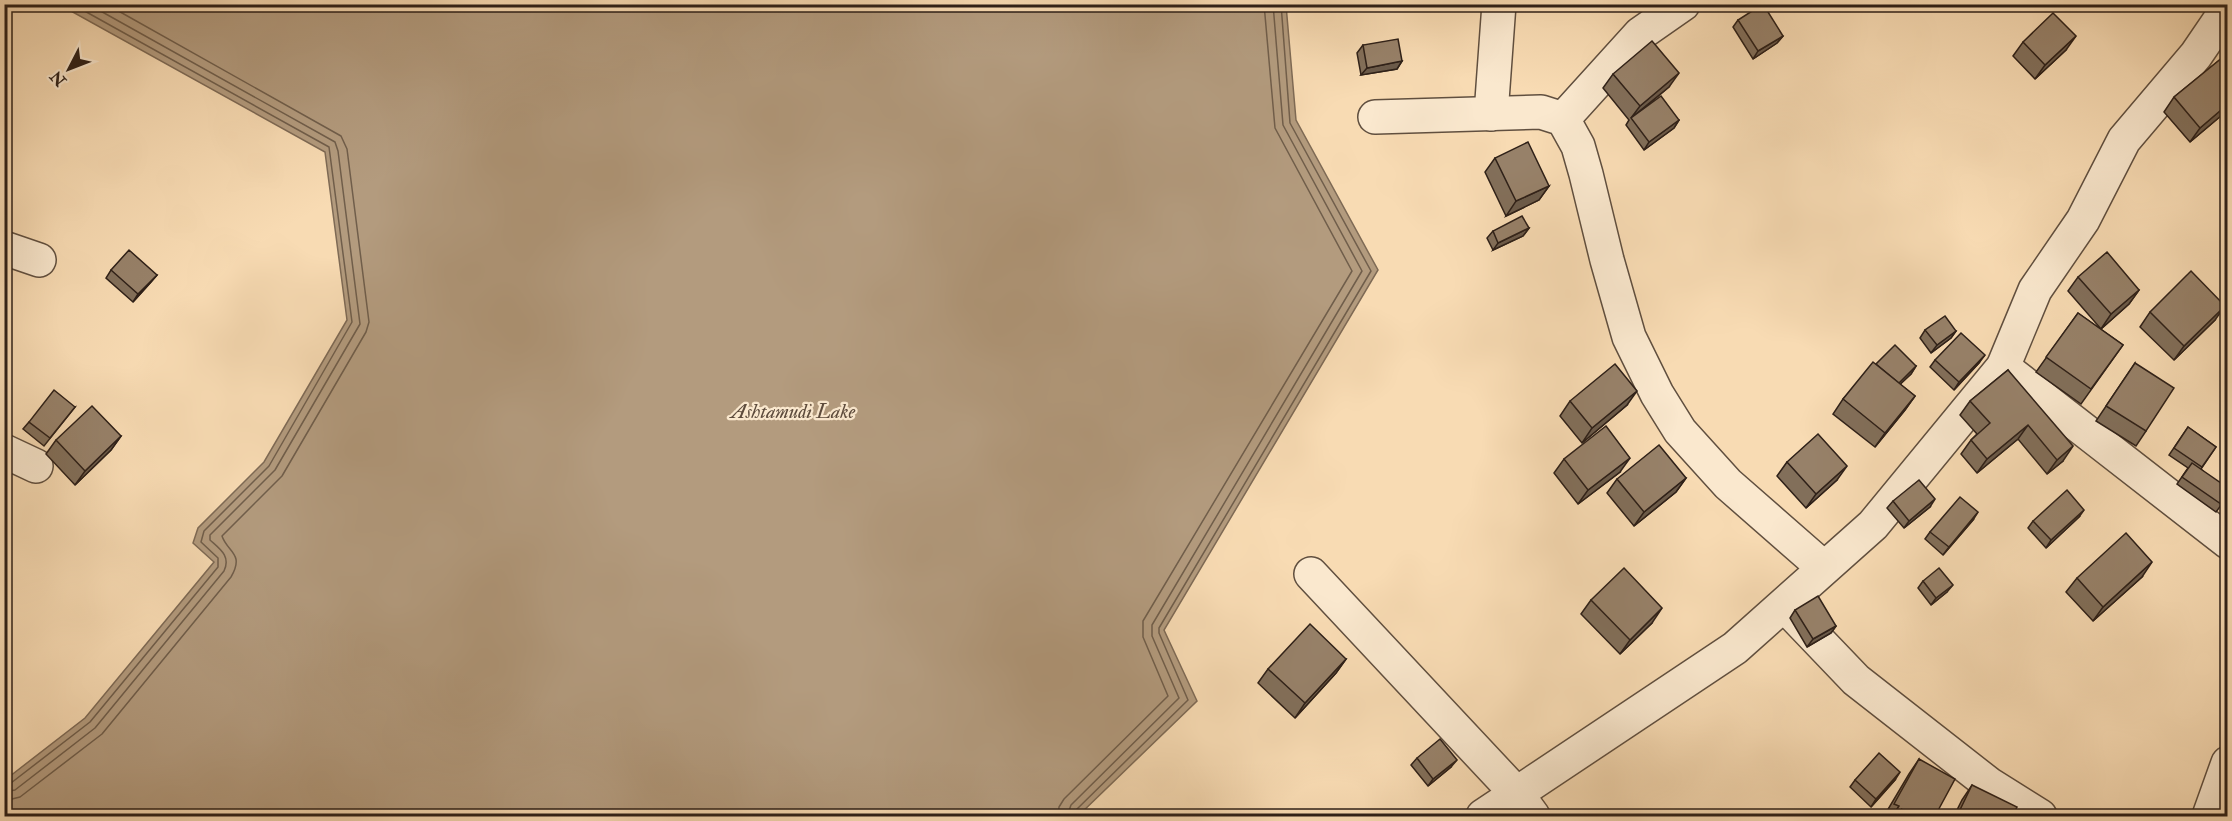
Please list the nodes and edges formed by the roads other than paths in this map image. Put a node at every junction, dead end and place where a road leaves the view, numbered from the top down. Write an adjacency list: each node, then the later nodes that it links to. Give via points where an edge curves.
1 (1499, 4): 4 (street)
2 (1683, 4): 6 (street, via 1640,34)
3 (2228, 8): 9 (street, via 2196,55 2124,140 2083,220 2036,290)
4 (1491, 114): 5 (street); 6 (street, via 1541,112)
5 (1375, 117)
6 (1563, 119): 13 (street, via 1578,146 1629,337 1657,394 1680,431 1728,484)
7 (4, 248): 8 (street)
8 (39, 260)
9 (2003, 368): 12 (street); 13 (street, via 1873,525)
10 (4, 451): 11 (street)
11 (36, 466)
12 (2228, 542)
13 (1824, 568): 15 (street)
14 (1311, 574): 17 (street)
15 (1784, 605): 17 (street, via 1736,648); 19 (street, via 1856,680 1989,784)
16 (2228, 763): 20 (street)
17 (1525, 805): 18 (street)
18 (1483, 816)
19 (2040, 816)
20 (2209, 816)

